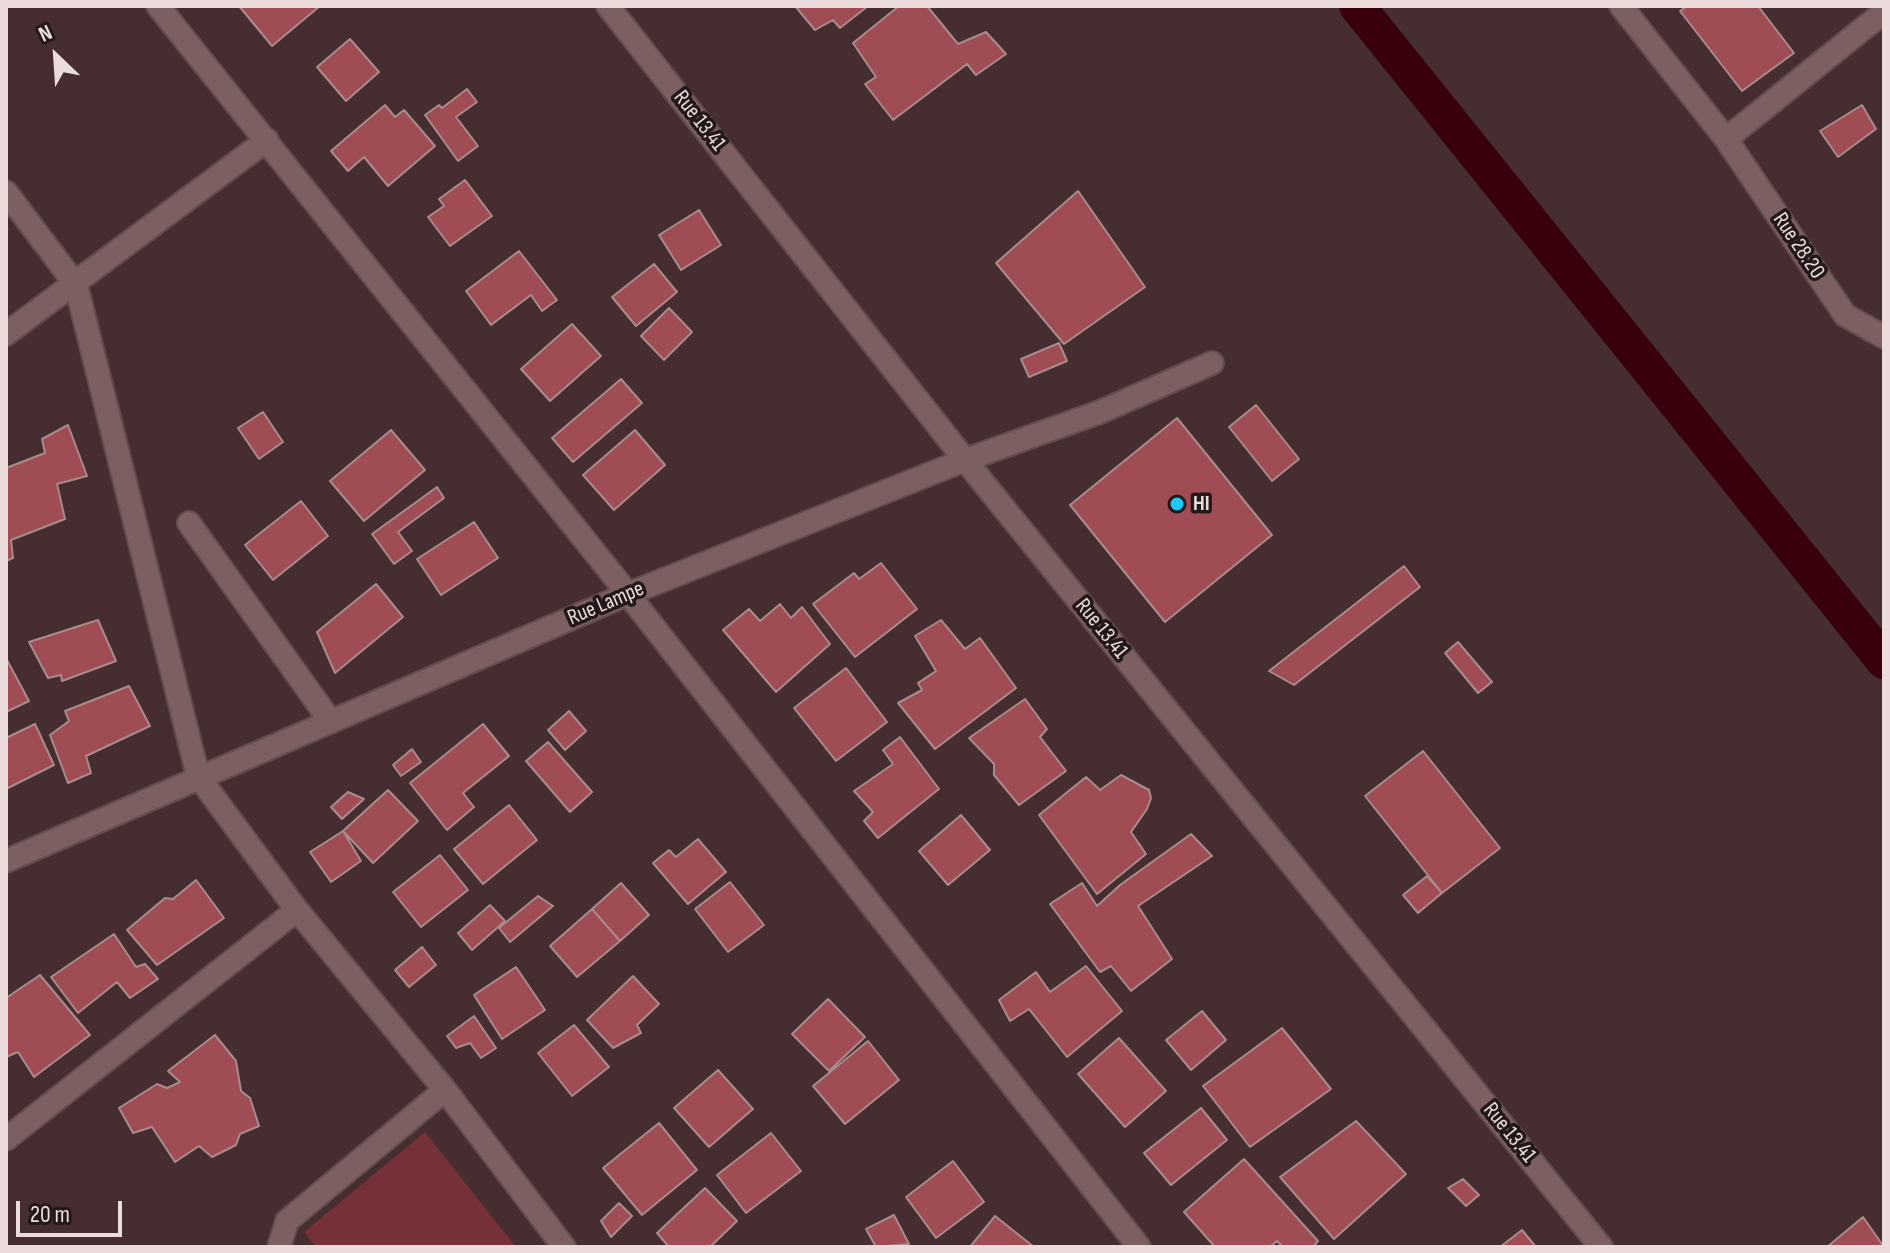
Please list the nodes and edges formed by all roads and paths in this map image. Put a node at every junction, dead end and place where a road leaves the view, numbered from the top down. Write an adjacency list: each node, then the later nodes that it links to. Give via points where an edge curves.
1 (158, 6): 6 (street)
2 (608, 6): 12 (street, Rue 13.41)
3 (1621, 6): 5 (street, Rue 28.20)
4 (1884, 12): 5 (street)
5 (1726, 139): 10 (street, Rue 28.20, via 1845,315)
6 (267, 140): 8 (street); 14 (street)
7 (6, 192): 8 (street)
8 (76, 285): 9 (street); 16 (street)
9 (6, 334)
10 (1884, 337)
11 (1212, 363): 12 (street, Rue Lampe, via 1100,412)
12 (965, 460): 14 (street, Rue Lampe); 24 (street, Rue 13.41)
13 (189, 523): 15 (street)
14 (628, 594): 15 (street, Rue Lampe); 23 (street)
15 (331, 722): 16 (street, Rue Lampe)
16 (198, 776): 17 (street, Rue Lampe); 18 (street)
17 (6, 861)
18 (297, 910): 19 (street); 20 (street)
19 (445, 1090): 21 (street, via 287,1221); 22 (street)
20 (6, 1139)
21 (279, 1247)
22 (564, 1247)
23 (1139, 1247)
24 (1601, 1247)

